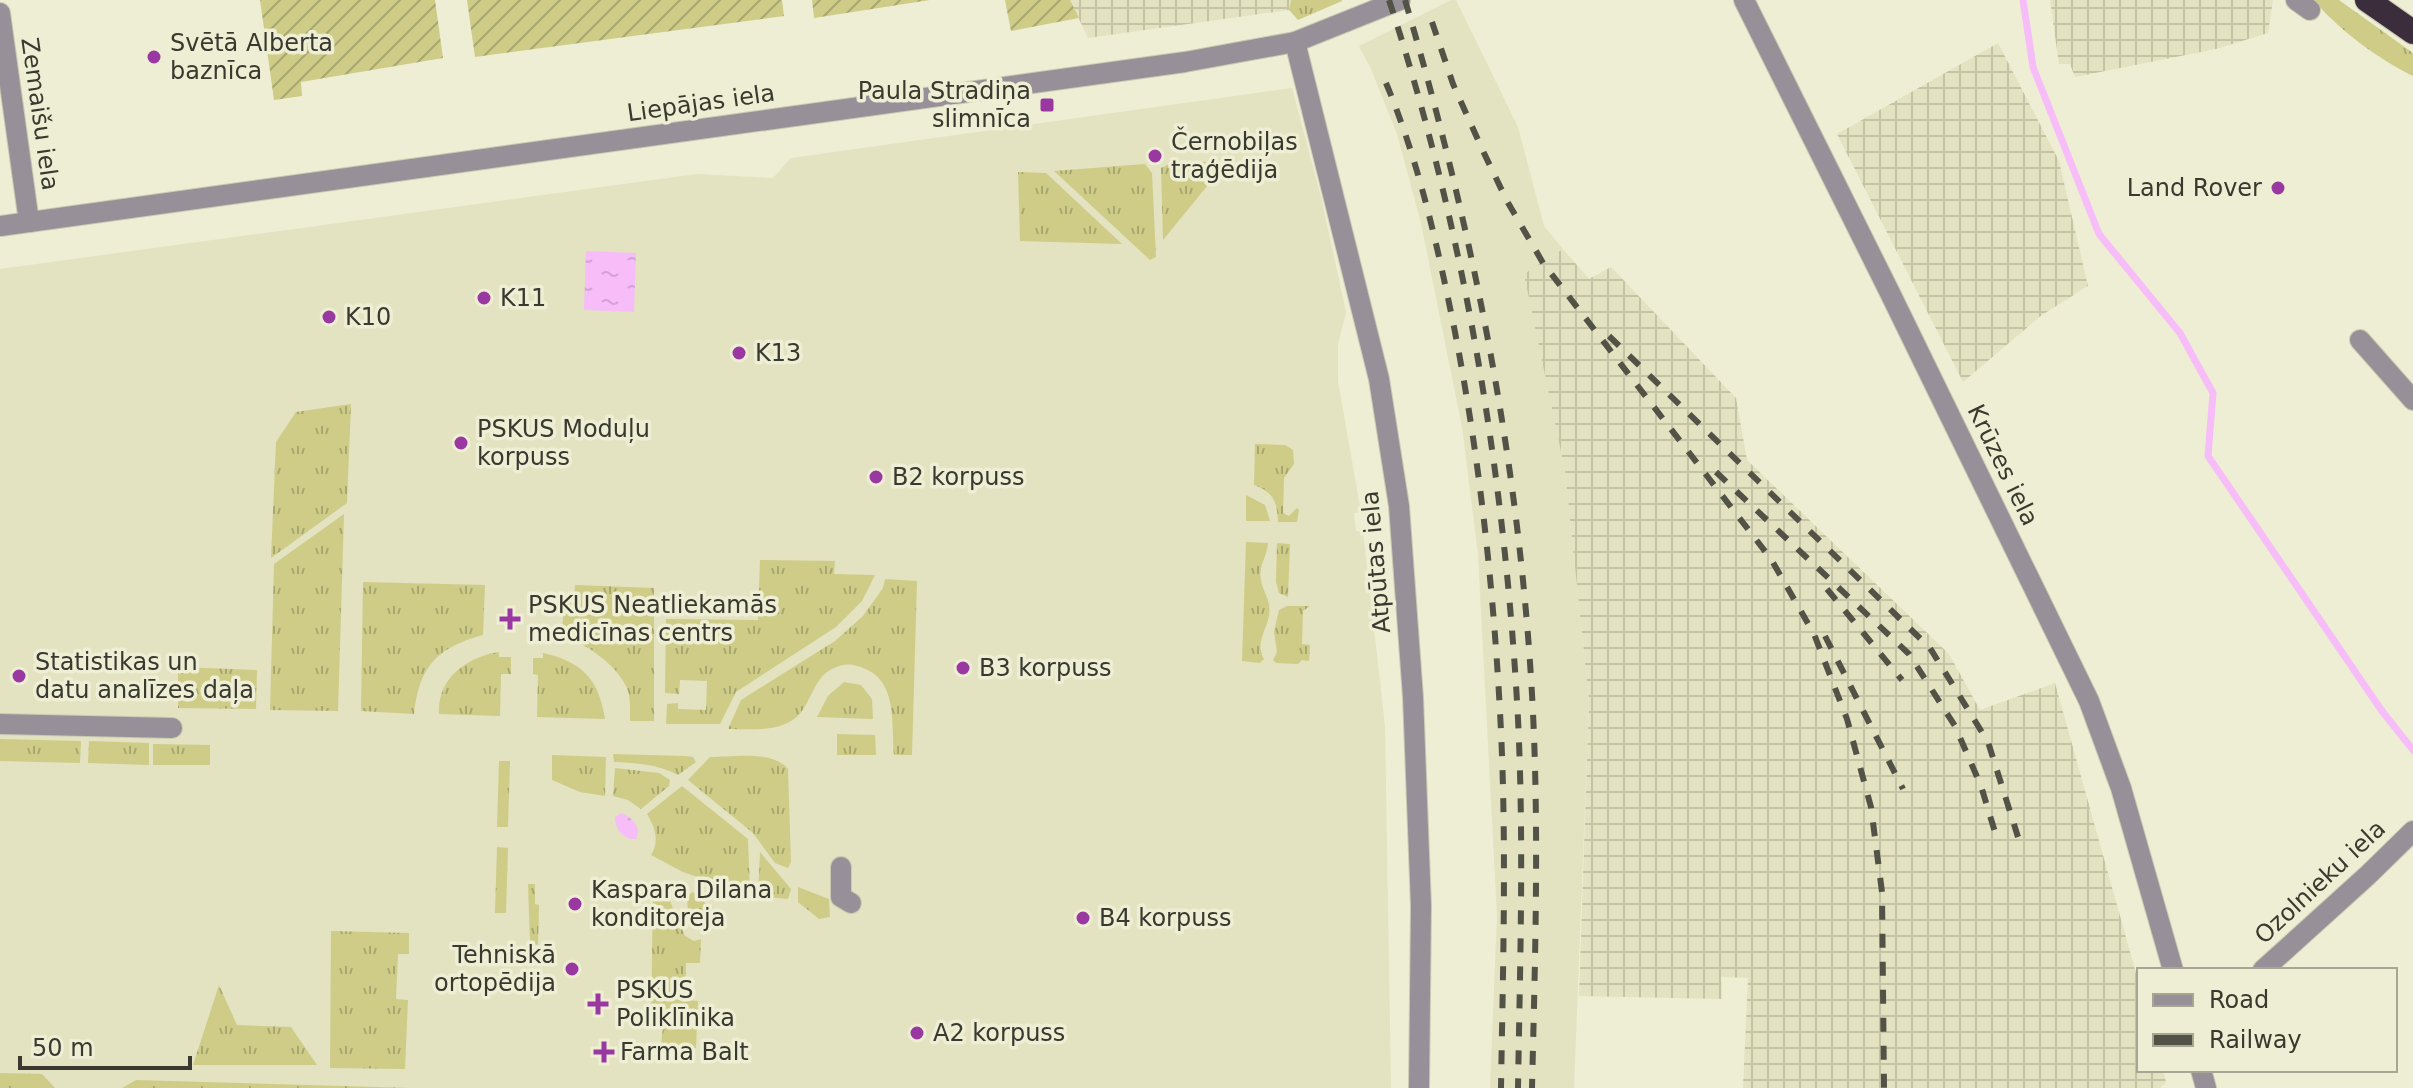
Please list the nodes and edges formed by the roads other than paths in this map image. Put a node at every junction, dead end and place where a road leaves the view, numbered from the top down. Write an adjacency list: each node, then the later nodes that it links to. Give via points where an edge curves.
1 (1400, 0): 6 (street, Liepājas iela)
2 (1744, 0): 16 (street, Krūzes iela, via 2089,701 2121,788)
3 (2367, 0): 5 (highway)
4 (0, 13): 7 (street, Zemaišu iela)
5 (2413, 32)
6 (1295, 42): 7 (street, Liepājas iela, via 1124,71); 18 (street, Atpūtas iela, via 1379,379 1399,506 1421,906)
7 (29, 222): 8 (street, Liepājas iela)
8 (0, 226)
9 (2360, 340): 10 (street)
10 (2413, 400)
11 (0, 724): 12 (street)
12 (172, 728)
13 (2413, 831): 17 (street, Ozolnieku iela)
14 (841, 867): 15 (street, via 841,897)
15 (851, 903)
16 (2172, 968)
17 (2265, 968)
18 (1419, 1088)

